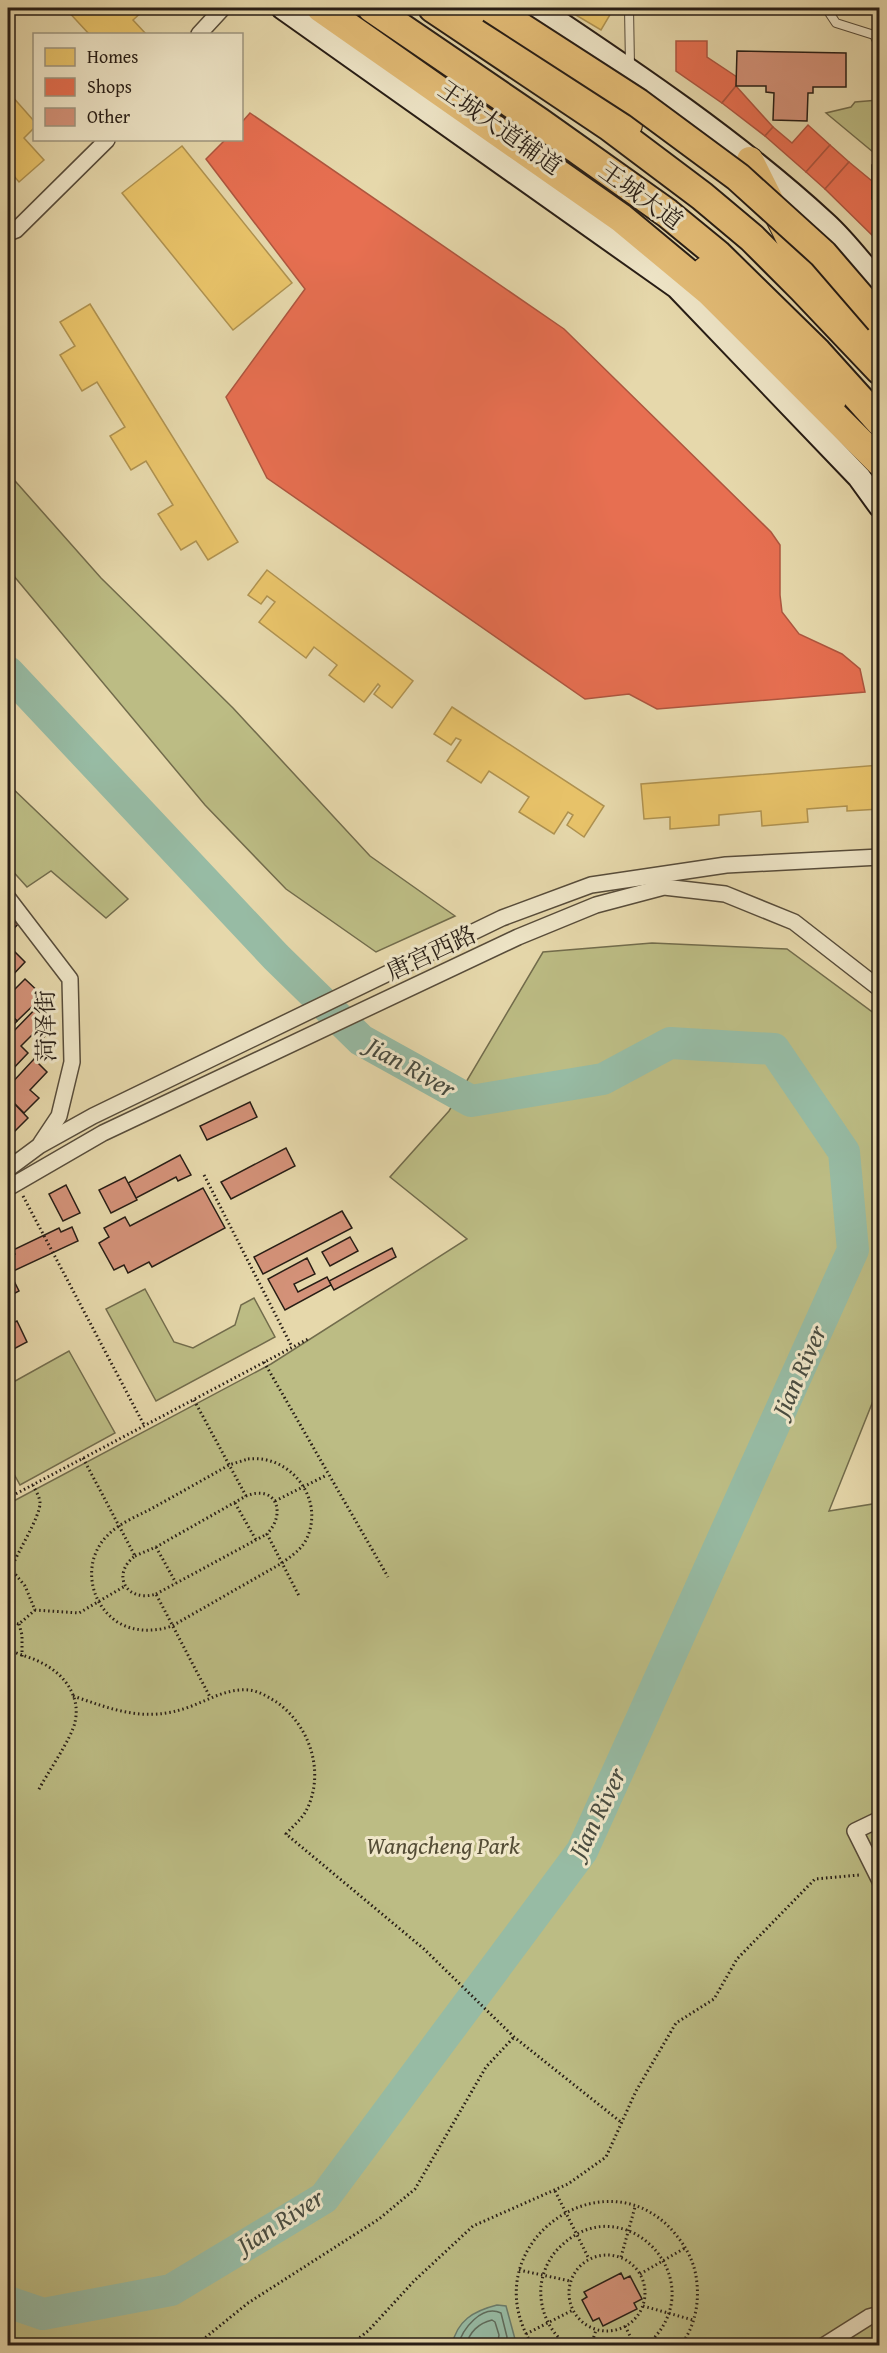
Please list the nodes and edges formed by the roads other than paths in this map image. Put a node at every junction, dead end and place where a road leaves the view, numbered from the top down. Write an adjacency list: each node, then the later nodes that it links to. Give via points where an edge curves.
1 (223, 8): 12 (street)
2 (283, 8): 25 (main road, 王城大道辅道, via 677,287 859,477)
3 (321, 8): 24 (highway, via 621,218 710,292)
4 (336, 8): 24 (main road, via 622,205 701,267 795,354)
5 (372, 8): 23 (highway, 王城大道, via 667,213 817,352)
6 (434, 8): 22 (highway, 王城大道, via 609,126 702,196 752,238)
7 (464, 8): 18 (main road, via 542,60 718,191)
8 (492, 8): 20 (highway, bridge, via 638,103 738,177 823,254)
9 (537, 8): 14 (main road)
10 (628, 8): 14 (lane)
11 (826, 8): 13 (lane, via 836,23 874,35)
12 (200, 33)
13 (879, 47)
14 (631, 70): 16 (main road)
15 (106, 141): 17 (street, via 16,230)
16 (750, 160): 18 (main road); 19 (main road, via 827,224)
17 (8, 233)
18 (806, 272): 21 (main road)
19 (879, 285)
20 (879, 320)
21 (879, 344)
22 (879, 370)
23 (879, 422)
24 (879, 461)
25 (879, 506)
26 (879, 857): 29 (street, 唐宫西路, via 726,866 591,885 502,918 93,1116)
27 (8, 898): 29 (street, 菏泽街, via 70,980 72,1062 59,1116)
28 (879, 988): 30 (street, 唐宫西路, via 794,922 725,894 664,887 596,905 518,937 103,1133)
29 (39, 1146): 30 (street); 31 (street, 唐宫西路)
30 (46, 1165): 32 (street, 唐宫西路)
31 (8, 1169)
32 (12, 1185)
33 (879, 1819): 34 (street, via 855,1830)
34 (878, 1877)
35 (879, 2314): 36 (street)
36 (823, 2346)

